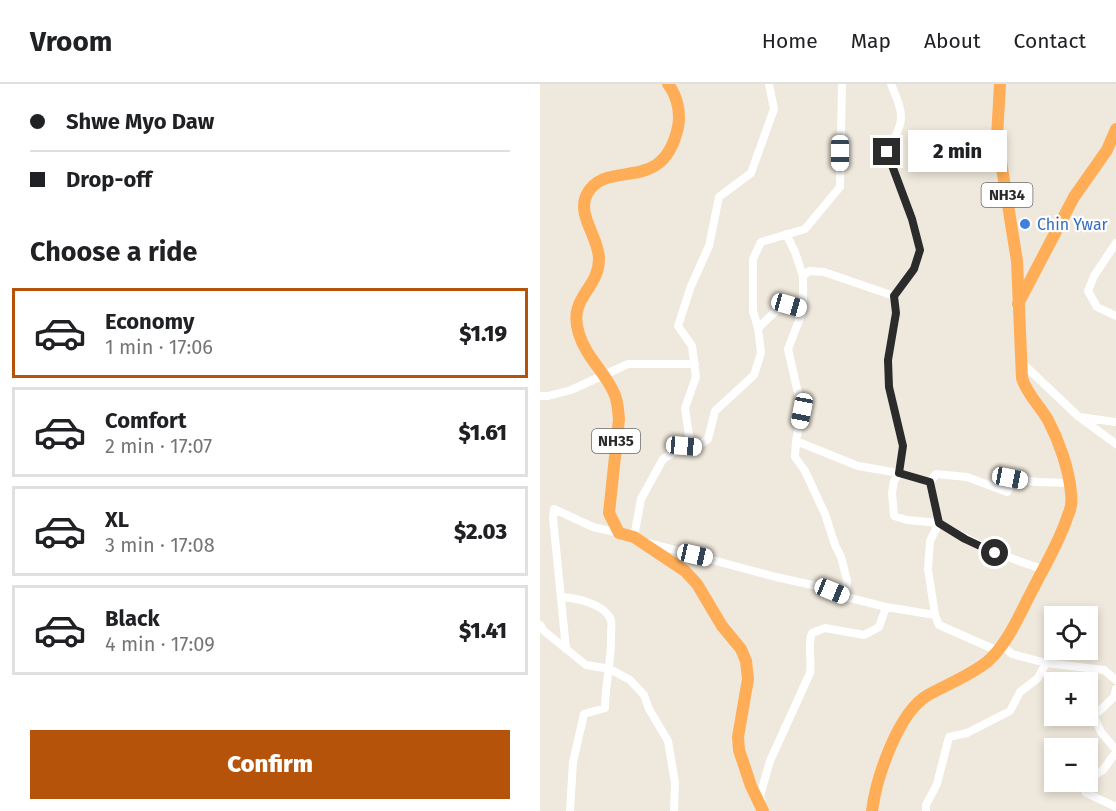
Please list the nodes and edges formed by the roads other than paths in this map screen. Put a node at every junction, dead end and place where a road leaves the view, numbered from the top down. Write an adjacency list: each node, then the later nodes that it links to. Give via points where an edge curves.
1 (668, 84): 17 (highway, NH35, via 679,106 679,122 665,159 646,170 596,182 586,195 584,205 599,259 593,281 578,304 576,318 585,349)
2 (769, 84): 16 (street, via 774,109 751,173 719,197 709,246 678,326 692,346)
3 (842, 84): 7 (street, via 840,187 806,230)
4 (891, 84): 10 (street, via 902,112 899,131 887,152 920,250 914,269)
5 (1000, 84): 11 (highway, NH34, via 997,137 1012,219)
6 (1116, 129): 11 (highway, via 1107,150 1074,197)
7 (786, 234): 9 (street); 14 (street, via 761,243 753,259 753,311)
8 (1116, 243): 13 (street, via 1088,291 1097,307)
9 (803, 276): 10 (street, via 809,271 824,272); 12 (street)
10 (894, 296): 24 (street, via 896,313 888,360 889,387 903,446)
11 (1018, 305): 15 (highway)
12 (803, 310): 14 (street, via 789,305); 21 (street, via 788,350 802,411)
13 (1116, 316)
14 (758, 328): 23 (street, via 761,353 754,375 715,411 708,439 697,447)
15 (1020, 362): 19 (street); 26 (highway, via 1024,385 1056,436)
16 (694, 364): 17 (street, via 628,364); 23 (street, via 696,377 685,408 689,436)
17 (602, 375): 18 (street, via 571,390); 28 (highway, NH35, via 618,406 609,513)
18 (540, 396)
19 (1079, 417): 20 (street); 22 (street)
20 (1116, 422)
21 (796, 441): 24 (street, via 858,466); 32 (street, via 795,457 825,514 841,557 847,580)
22 (1116, 444)
23 (684, 446): 29 (street, via 663,459 646,489)
24 (899, 473): 25 (street); 27 (street, via 892,493 894,516)
25 (930, 482): 26 (street, via 936,474 968,477 1006,492 1010,478); 27 (street)
26 (1070, 483): 30 (highway, via 1069,514)
27 (939, 523): 30 (street, via 1011,560); 34 (street, via 930,541 928,569)
28 (618, 533): 29 (highway); 31 (street, via 593,527 554,509)
29 (634, 537): 32 (street); 48 (highway, via 685,571 741,650 748,679 739,750)
30 (1043, 569): 36 (highway)
31 (562, 597): 37 (street); 39 (street, via 581,599 603,610 610,619)
32 (846, 597): 33 (street)
33 (886, 607): 34 (street); 48 (street, via 879,627 864,634 825,628 812,633 808,642 810,673 770,761 760,796)
34 (935, 615): 36 (street, via 939,625)
35 (540, 625): 37 (street)
36 (1000, 648): 38 (street); 49 (highway, via 975,670 918,702 888,751)
37 (566, 649): 39 (street, via 586,665)
38 (1046, 663): 40 (street, via 1104,670); 50 (street, via 1038,678 1020,692 1010,711 968,733 949,737)
39 (610, 669): 46 (street, via 605,708 584,714 573,762); 47 (street, via 630,680 644,696 668,741 675,783)
40 (1116, 680)
41 (1116, 689): 42 (street, via 1114,697 1094,716)
42 (1116, 751): 43 (street)
43 (1098, 773)
44 (1086, 792): 45 (street)
45 (1116, 807)
46 (570, 811)
47 (674, 811)
48 (764, 811)
49 (872, 811)
50 (926, 811)

